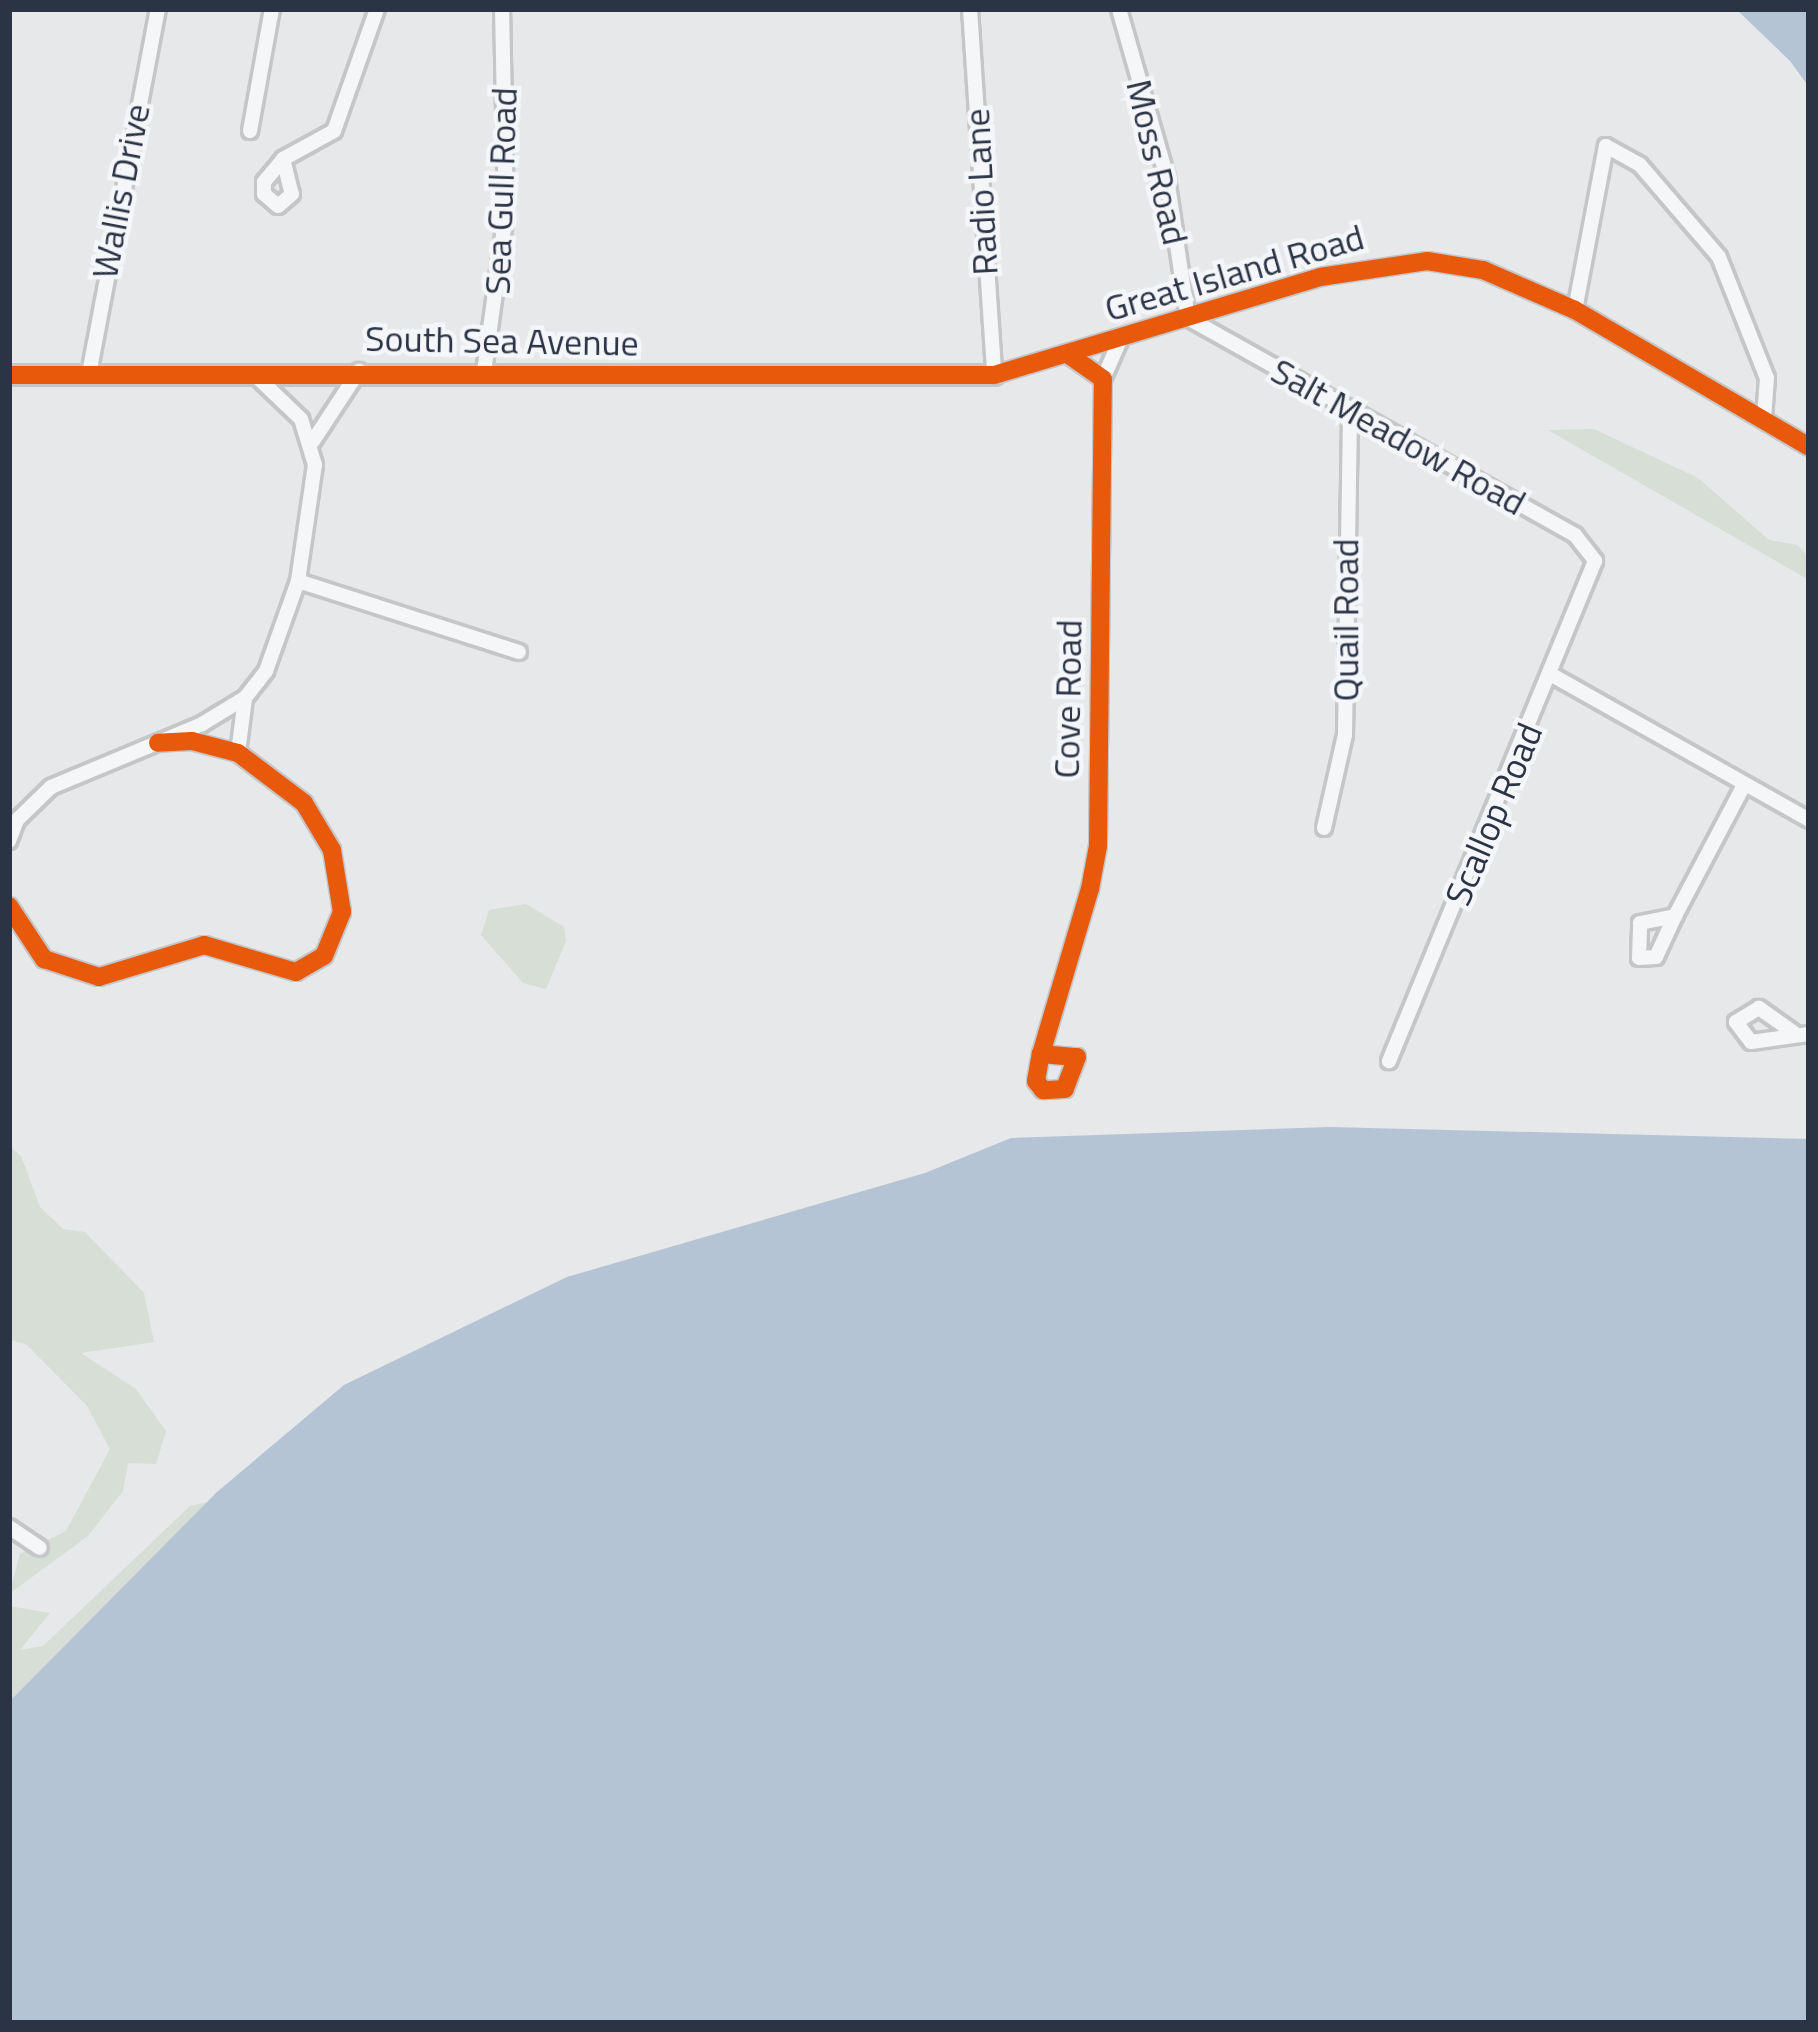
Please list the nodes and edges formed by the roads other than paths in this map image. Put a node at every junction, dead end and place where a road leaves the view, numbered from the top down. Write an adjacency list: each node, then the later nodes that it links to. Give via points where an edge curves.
1 (158, 9): 16 (street, Wallis Drive)
2 (272, 9): 7 (street)
3 (376, 9): 8 (street, via 334,130)
4 (502, 9): 15 (street, Sea Gull Road, via 506,214)
5 (970, 9): 18 (street, Radio Lane)
6 (1118, 9): 10 (street, Moss Road, via 1163,162)
7 (250, 130)
8 (283, 159)
9 (1575, 310): 10 (street, Great Island Road, via 1483,270 1406,261); 21 (street, Great Island Road); 21 (street, via 1606,146 1640,165 1719,257 1767,378)
10 (1188, 318): 11 (street, Great Island Road); 20 (street, Salt Meadow Road)
11 (1120, 340): 12 (street, Great Island Road); 19 (street, Cove Road)
12 (1069, 355): 18 (street, Great Island Road); 19 (street)
13 (250, 371): 14 (street, South Sea Avenue); 16 (street, South Sea Avenue); 22 (street, via 284,397)
14 (359, 371): 15 (street, South Sea Avenue); 22 (street)
15 (484, 372): 18 (street, South Sea Avenue)
16 (89, 374): 17 (street, South Sea Avenue)
17 (9, 375)
18 (994, 375)
19 (1103, 380): 37 (street, Cove Road, via 1098,846)
20 (1350, 408): 24 (street, Salt Meadow Road, via 1575,535); 33 (street, Quail Road, via 1345,734)
21 (1764, 418): 23 (street, Great Island Road)
22 (313, 441): 25 (street, via 314,494)
23 (1809, 447)
24 (1596, 568): 27 (street, Scallop Road)
25 (298, 581): 26 (street); 28 (street, via 266,671)
26 (519, 652)
27 (1552, 675): 31 (street); 38 (street, Scallop Road)
28 (245, 698): 29 (street); 30 (street)
29 (158, 743): 30 (street); 34 (street, via 51,787 17,820)
30 (238, 753): 35 (street, via 287,784 332,850 342,912 324,956 309,967 280,969 204,945 99,977 44,958)
31 (1743, 787): 32 (street); 36 (street)
32 (1809, 820)
33 (1324, 828)
34 (9, 841)
35 (9, 906)
36 (1676, 916)
37 (1041, 1054)
38 (1390, 1061)
39 (9, 1527): 40 (street)
40 (40, 1548)

